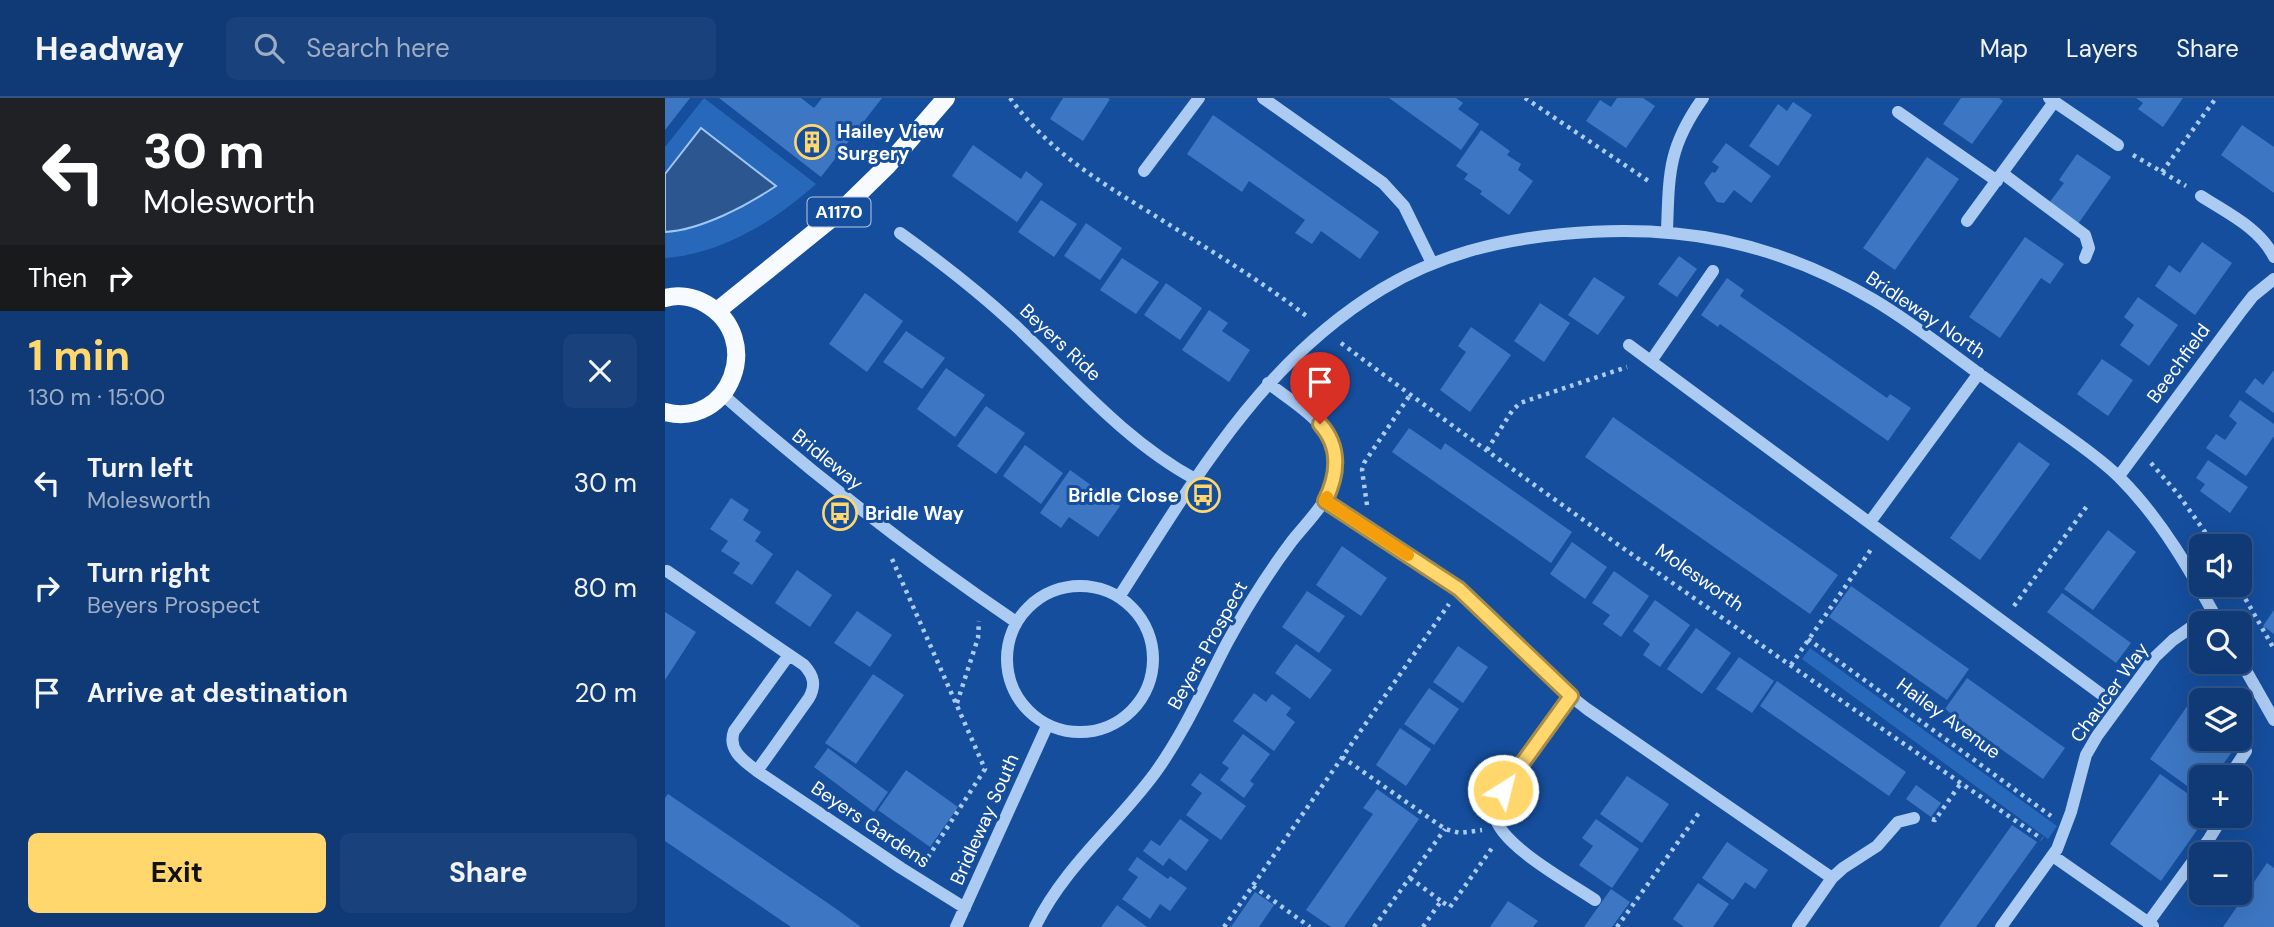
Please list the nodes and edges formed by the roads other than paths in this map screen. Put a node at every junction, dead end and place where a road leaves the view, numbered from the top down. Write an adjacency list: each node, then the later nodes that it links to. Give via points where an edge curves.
1 (946, 98): 20 (main road, A1170, via 842,211)
2 (1199, 98): 8 (street)
3 (1262, 98): 16 (street, via 1383,183 1415,223)
4 (1703, 98): 12 (street, via 1677,143 1669,174)
5 (2052, 100): 7 (street); 9 (street)
6 (1898, 113): 9 (street)
7 (2117, 145)
8 (1144, 172)
9 (1999, 177): 11 (street); 15 (street, via 2085,235 2089,248)
10 (2201, 196): 14 (street, via 2251,229)
11 (1967, 222)
12 (1667, 231): 16 (street, Bridleway North, via 1598,230 1528,237); 23 (street, Bridleway North, via 1741,244 1805,266 1874,300)
13 (900, 233): 28 (street, Beyers Ride, via 998,309 1134,437)
14 (2274, 257)
15 (2085, 258)
16 (1432, 263): 24 (street, Bridleway North, via 1375,293 1324,330)
17 (1713, 271): 22 (street)
18 (2274, 279): 27 (street, Beechfield, via 2253,296)
19 (665, 298): 20 (main road, via 697,299)
20 (717, 311): 25 (main road, via 732,330 737,350 735,372)
21 (1629, 345): 22 (street)
22 (1650, 360): 30 (street)
23 (1979, 373): 27 (street, Bridleway North); 30 (street)
24 (1268, 383): 28 (street, Bridleway North); 29 (street, Beyers Prospect, via 1328,433 1336,472)
25 (722, 394): 26 (main road, via 693,412); 34 (street, Bridleway, via 862,511)
26 (665, 412)
27 (2119, 476): 33 (street, Bridleway North, via 2178,550)
28 (1195, 478): 32 (street, Bridleway North)
29 (1325, 501): 38 (street, via 1459,589); 53 (street, Beyers Prospect, via 1254,597 1156,771 1070,871)
30 (1870, 523): 39 (street)
31 (667, 571): 36 (street)
32 (1119, 597): 34 (street, via 1086,586 1057,590 1041,597); 41 (street, via 1133,609 1151,640 1151,675 1145,692 1119,721 1102,729 1086,734)
33 (2213, 611)
34 (1016, 622): 41 (street, via 1009,641 1009,675 1029,711)
35 (2189, 631): 47 (street, Chaucer Way, via 2155,657 2097,736)
36 (789, 655): 44 (street, via 809,671 813,690); 44 (street, Beyers Gardens, via 731,738 740,758)
37 (2248, 674): 40 (street)
38 (1571, 696): 48 (street); 49 (street, via 1495,808 1500,829 1516,847)
39 (2105, 696)
40 (2274, 720)
41 (1047, 726): 50 (street, Bridleway South)
42 (2246, 751): 43 (street)
43 (2237, 765)
44 (757, 771): 50 (street, Beyers Gardens)
45 (1914, 818): 48 (street, via 1898,822 1877,846)
46 (2216, 828): 51 (street)
47 (2055, 853): 51 (street); 55 (street, Chaucer Way)
48 (1832, 878): 54 (street)
49 (1595, 900)
50 (965, 908): 52 (street, Bridleway South)
51 (2151, 925)
52 (956, 927)
53 (1035, 927)
54 (1798, 927)
55 (2001, 927)

